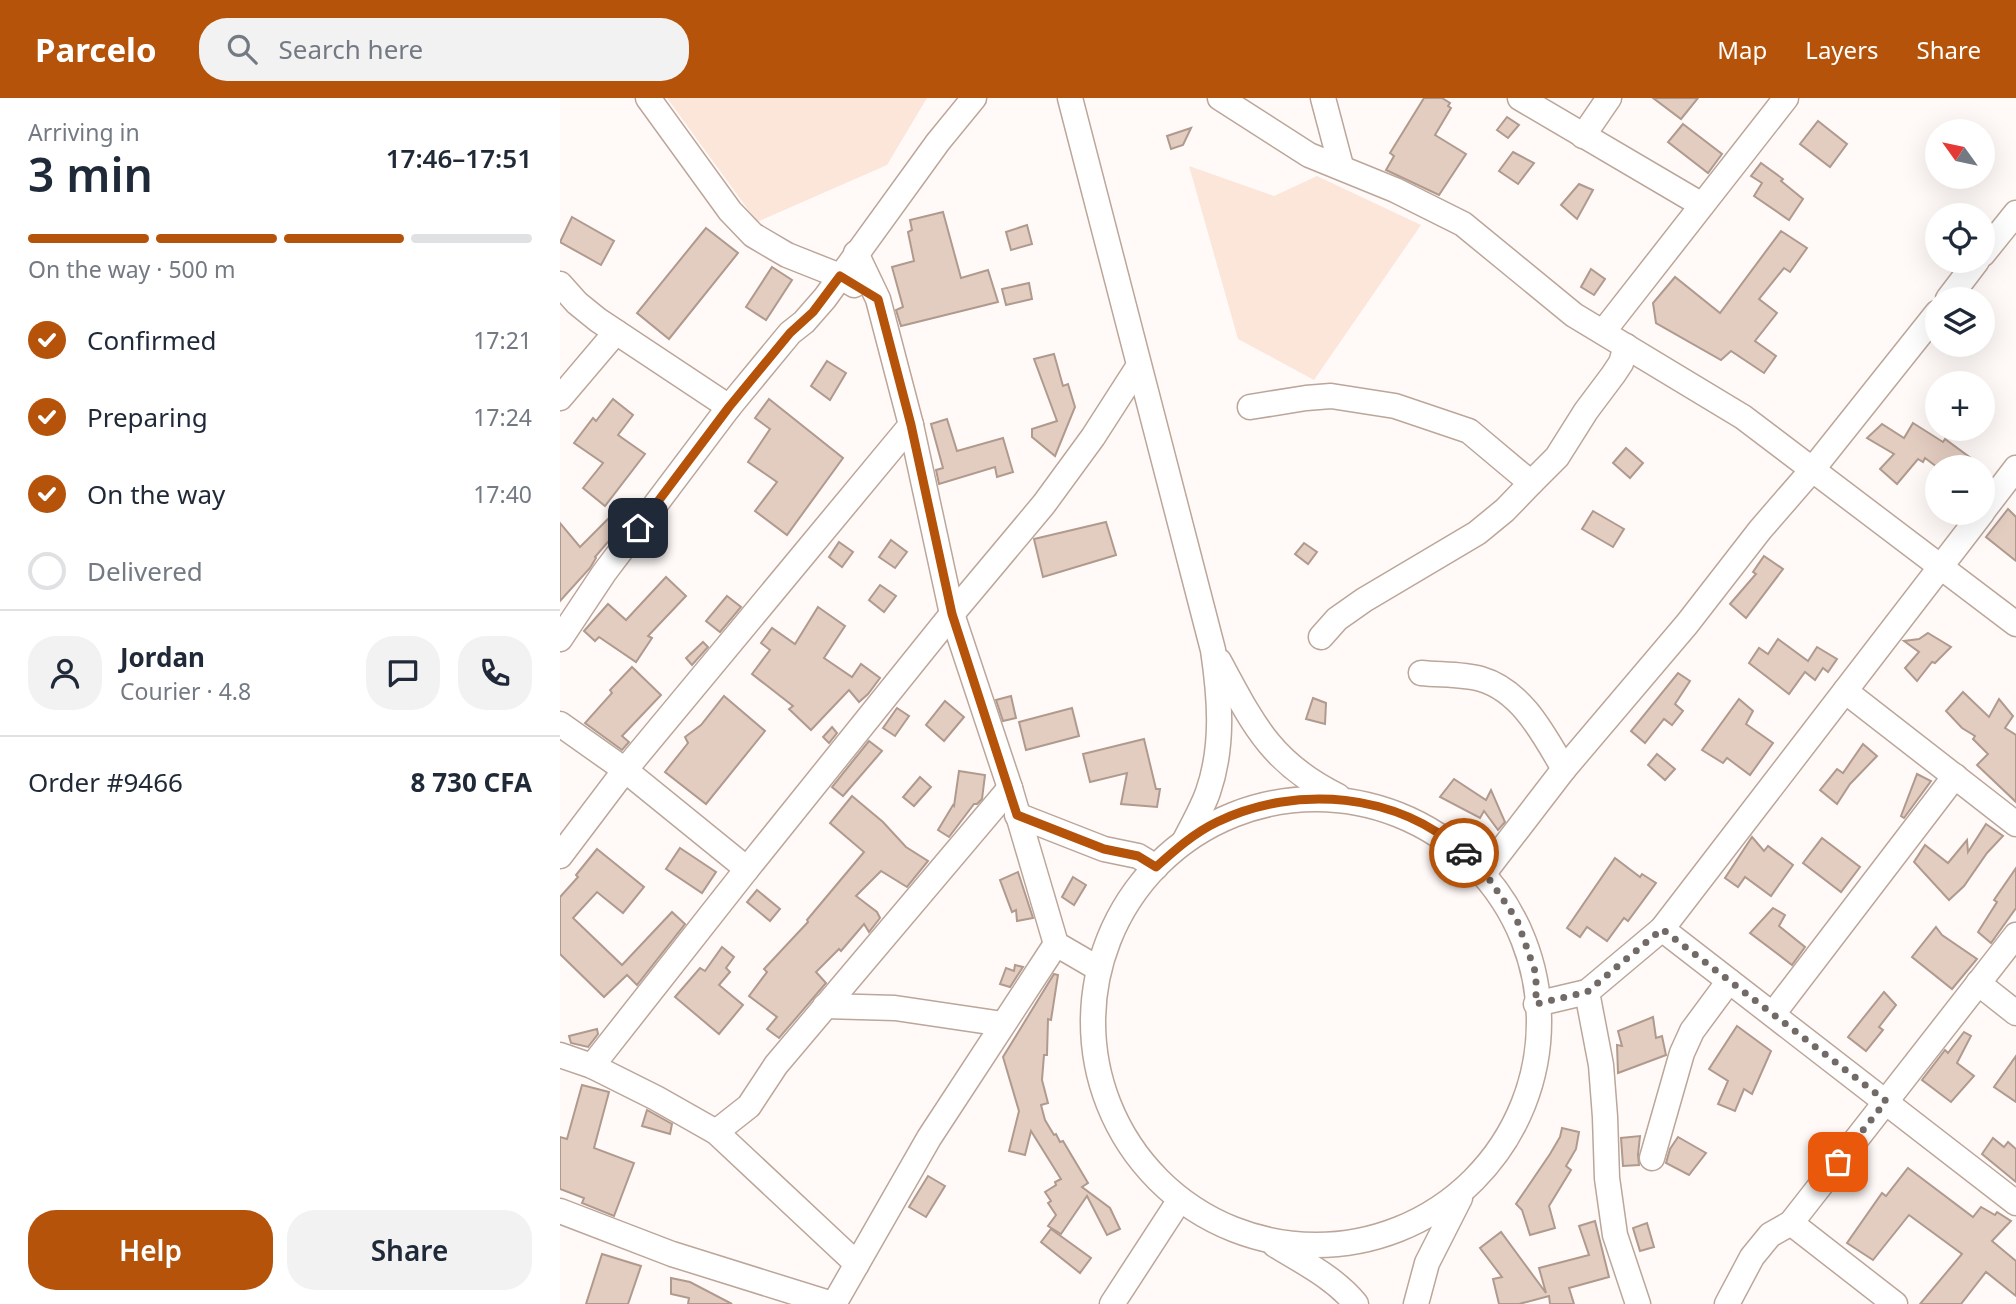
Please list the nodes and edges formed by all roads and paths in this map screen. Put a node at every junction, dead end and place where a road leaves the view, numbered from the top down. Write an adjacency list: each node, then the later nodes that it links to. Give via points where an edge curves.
1 (648, 98): 16 (street, via 753,236)
2 (974, 98): 14 (street)
3 (1070, 98): 24 (street)
4 (1220, 98): 10 (street, via 1309,155)
5 (1323, 98): 10 (street)
6 (1520, 98): 9 (street)
7 (1609, 98): 9 (street)
8 (1786, 98): 11 (street)
9 (1583, 135): 11 (street)
10 (1341, 166): 22 (street, via 1463,224 1574,315)
11 (1702, 205): 22 (street)
12 (2016, 213): 13 (street)
13 (1995, 239)
14 (856, 253): 16 (street); 19 (street)
15 (1969, 273): 18 (street)
16 (840, 276): 19 (street); 26 (street)
17 (560, 284): 21 (street)
18 (1957, 287)
19 (878, 299): 28 (street)
20 (1925, 328): 30 (street)
21 (616, 332): 25 (street); 26 (street)
22 (1603, 332): 23 (street)
23 (1626, 346): 30 (street, via 1743,417); 31 (street, via 1614,375 1557,457)
24 (1138, 367): 35 (street, via 1044,504); 39 (street)
25 (560, 398)
26 (729, 407): 38 (street)
27 (1250, 407): 31 (street, via 1331,396 1395,406 1469,431)
28 (911, 425): 35 (street); 44 (street)
29 (2016, 468): 32 (street)
30 (1812, 470): 34 (street); 43 (street)
31 (1531, 483): 37 (street, via 1477,533 1364,600)
32 (1995, 495)
33 (1972, 525): 34 (street)
34 (1939, 568): 36 (street); 41 (street)
35 (952, 614): 46 (street); 53 (street)
36 (2016, 624)
37 (1321, 637)
38 (560, 639)
39 (1213, 650): 47 (street, via 1276,753 1299,774); 50 (street, via 1220,728 1216,761 1208,793)
40 (1422, 673): 43 (street, via 1480,679 1505,688 1544,734)
41 (1845, 691): 45 (street); 55 (street)
42 (560, 724): 44 (street)
43 (1564, 769): 54 (street)
44 (625, 770): 51 (street); 53 (street)
45 (1955, 776): 49 (street); 65 (street)
46 (1010, 788): 48 (street); 63 (street)
47 (1345, 800): 50 (street, via 1305,798 1264,805 1215,823); 54 (street, via 1422,823)
48 (1017, 815): 52 (street, via 1104,849 1138,856); 57 (street)
49 (2016, 824)
50 (1184, 842): 52 (street)
51 (560, 856)
52 (1156, 867): 58 (street, via 1115,926)
53 (747, 869): 68 (street)
54 (1485, 873): 62 (street, via 1517,920 1536,974)
55 (1662, 929): 59 (street); 61 (street)
56 (2016, 935): 60 (street)
57 (1056, 944): 58 (street); 66 (street)
58 (1099, 970): 73 (street, via 1093,1005 1099,1076 1116,1124 1144,1166)
59 (1729, 981): 65 (street); 71 (street, via 1692,1031 1682,1053)
60 (1978, 983): 64 (street); 69 (street)
61 (1587, 992): 62 (street); 83 (street, via 1601,1065 1615,1235)
62 (1536, 1004): 72 (street, via 1535,1069 1525,1104 1508,1138)
63 (825, 1006): 66 (street, via 895,1008); 70 (street, via 749,1105)
64 (2016, 1013)
65 (1773, 1014): 69 (street)
66 (1003, 1024): 78 (street, via 929,1138)
67 (560, 1055): 68 (street)
68 (592, 1066): 70 (street)
69 (1886, 1101): 74 (street); 76 (street)
70 (716, 1132): 78 (street)
71 (1652, 1158)
72 (1464, 1190): 77 (street, via 1428,1217 1378,1238 1322,1247); 82 (street, via 1427,1263)
73 (1179, 1201): 77 (street, via 1223,1227); 80 (street)
74 (2016, 1203)
75 (560, 1211): 79 (street, via 673,1254)
76 (1791, 1223): 84 (street, via 1770,1235 1752,1257); 85 (street)
77 (1272, 1242): 81 (street, via 1318,1271)
78 (857, 1264): 79 (street)
79 (833, 1304)
80 (1112, 1304)
81 (1356, 1304)
82 (1416, 1304)
83 (1638, 1304)
84 (1727, 1304)
85 (1895, 1304)

